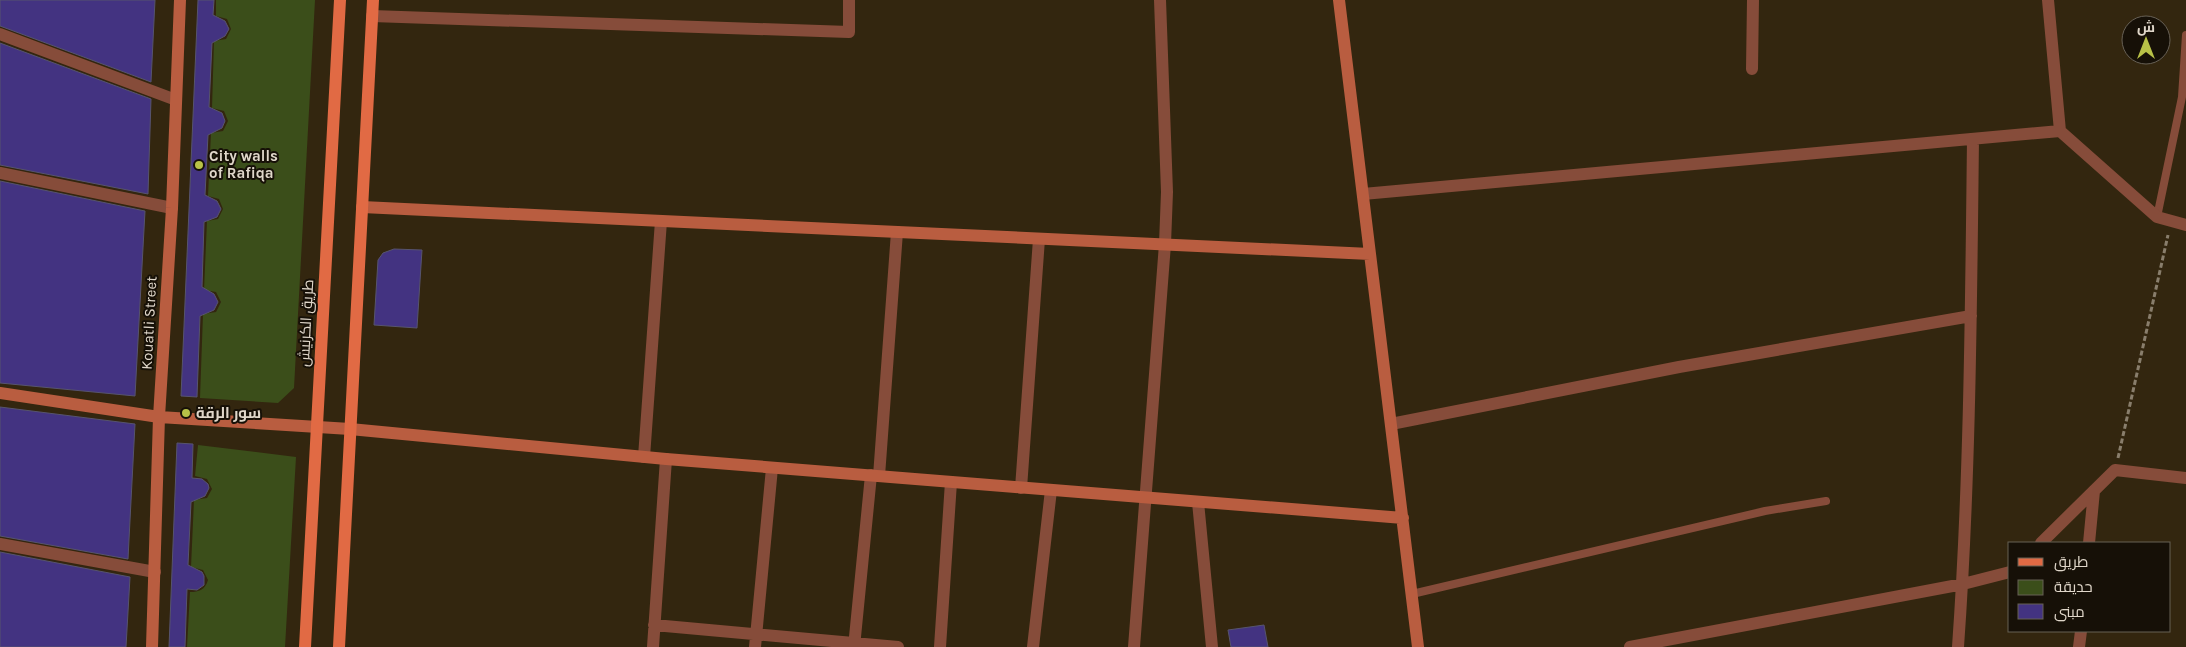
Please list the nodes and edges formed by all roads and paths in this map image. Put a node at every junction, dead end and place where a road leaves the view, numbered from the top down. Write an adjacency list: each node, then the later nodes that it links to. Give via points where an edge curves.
1 (180, 0): 14 (street, Kouatli Street)
2 (340, 0): 33 (main road, طريق الكرنيش)
3 (373, 0): 9 (main road)
4 (850, 0): 9 (street, via 849,32)
5 (1160, 0): 27 (street, via 1167,192)
6 (1338, 0): 18 (street)
7 (1753, 0): 12 (street)
8 (2048, 0): 15 (street)
9 (372, 16): 20 (main road)
10 (0, 34): 14 (street)
11 (2186, 35): 13 (lane)
12 (1752, 69)
13 (2185, 71): 21 (lane)
14 (176, 100): 19 (street, Kouatli Street)
15 (2060, 131): 16 (street); 21 (street)
16 (1973, 139): 18 (street); 29 (street)
17 (0, 173): 19 (street)
18 (1362, 194): 28 (street)
19 (172, 208): 31 (street, Kouatli Street)
20 (362, 208): 22 (street); 34 (main road)
21 (2157, 217): 23 (street)
22 (661, 221): 25 (street); 35 (street)
23 (2171, 221): 24 (street); 38 (path)
24 (2186, 225)
25 (897, 232): 26 (street); 39 (street)
26 (1039, 239): 27 (street); 42 (street)
27 (1165, 244): 28 (street); 45 (street)
28 (1370, 254): 32 (street)
29 (1971, 316): 32 (street, via 1679,367); 54 (street)
30 (0, 393): 31 (street)
31 (160, 417): 33 (street); 52 (street, Kouatli Street)
32 (1391, 424): 48 (street)
33 (317, 427): 34 (street); 62 (main road, طريق الكرنيش)
34 (350, 429): 35 (street); 63 (main road)
35 (644, 457): 36 (street)
36 (666, 459): 37 (street); 56 (street)
37 (772, 468): 39 (street); 58 (street)
38 (2115, 470): 40 (street); 44 (street)
39 (875, 476): 41 (street); 60 (street)
40 (2186, 478)
41 (951, 482): 42 (street); 67 (street)
42 (1021, 488): 43 (street)
43 (1051, 490): 45 (street); 68 (street)
44 (2094, 491): 49 (street); 50 (street)
45 (1144, 498): 47 (street); 69 (street)
46 (1826, 501): 55 (lane, via 1765,511)
47 (1198, 502): 48 (street); 70 (street)
48 (1402, 518): 55 (street)
49 (2042, 542)
50 (2089, 542)
51 (0, 544): 52 (street)
52 (155, 572): 61 (street, Kouatli Street)
53 (2008, 573): 54 (street)
54 (1963, 584): 59 (street); 73 (street)
55 (1412, 594): 71 (street)
56 (654, 625): 58 (street); 64 (street)
57 (2081, 632): 74 (street)
58 (756, 634): 60 (street); 65 (street)
59 (1659, 644): 72 (street)
60 (854, 645): 66 (street)
61 (152, 647)
62 (305, 647)
63 (339, 647)
64 (653, 647)
65 (755, 647)
66 (898, 647)
67 (940, 647)
68 (1033, 647)
69 (1134, 647)
70 (1212, 647)
71 (1418, 647)
72 (1630, 647)
73 (1958, 647)
74 (2080, 647)

